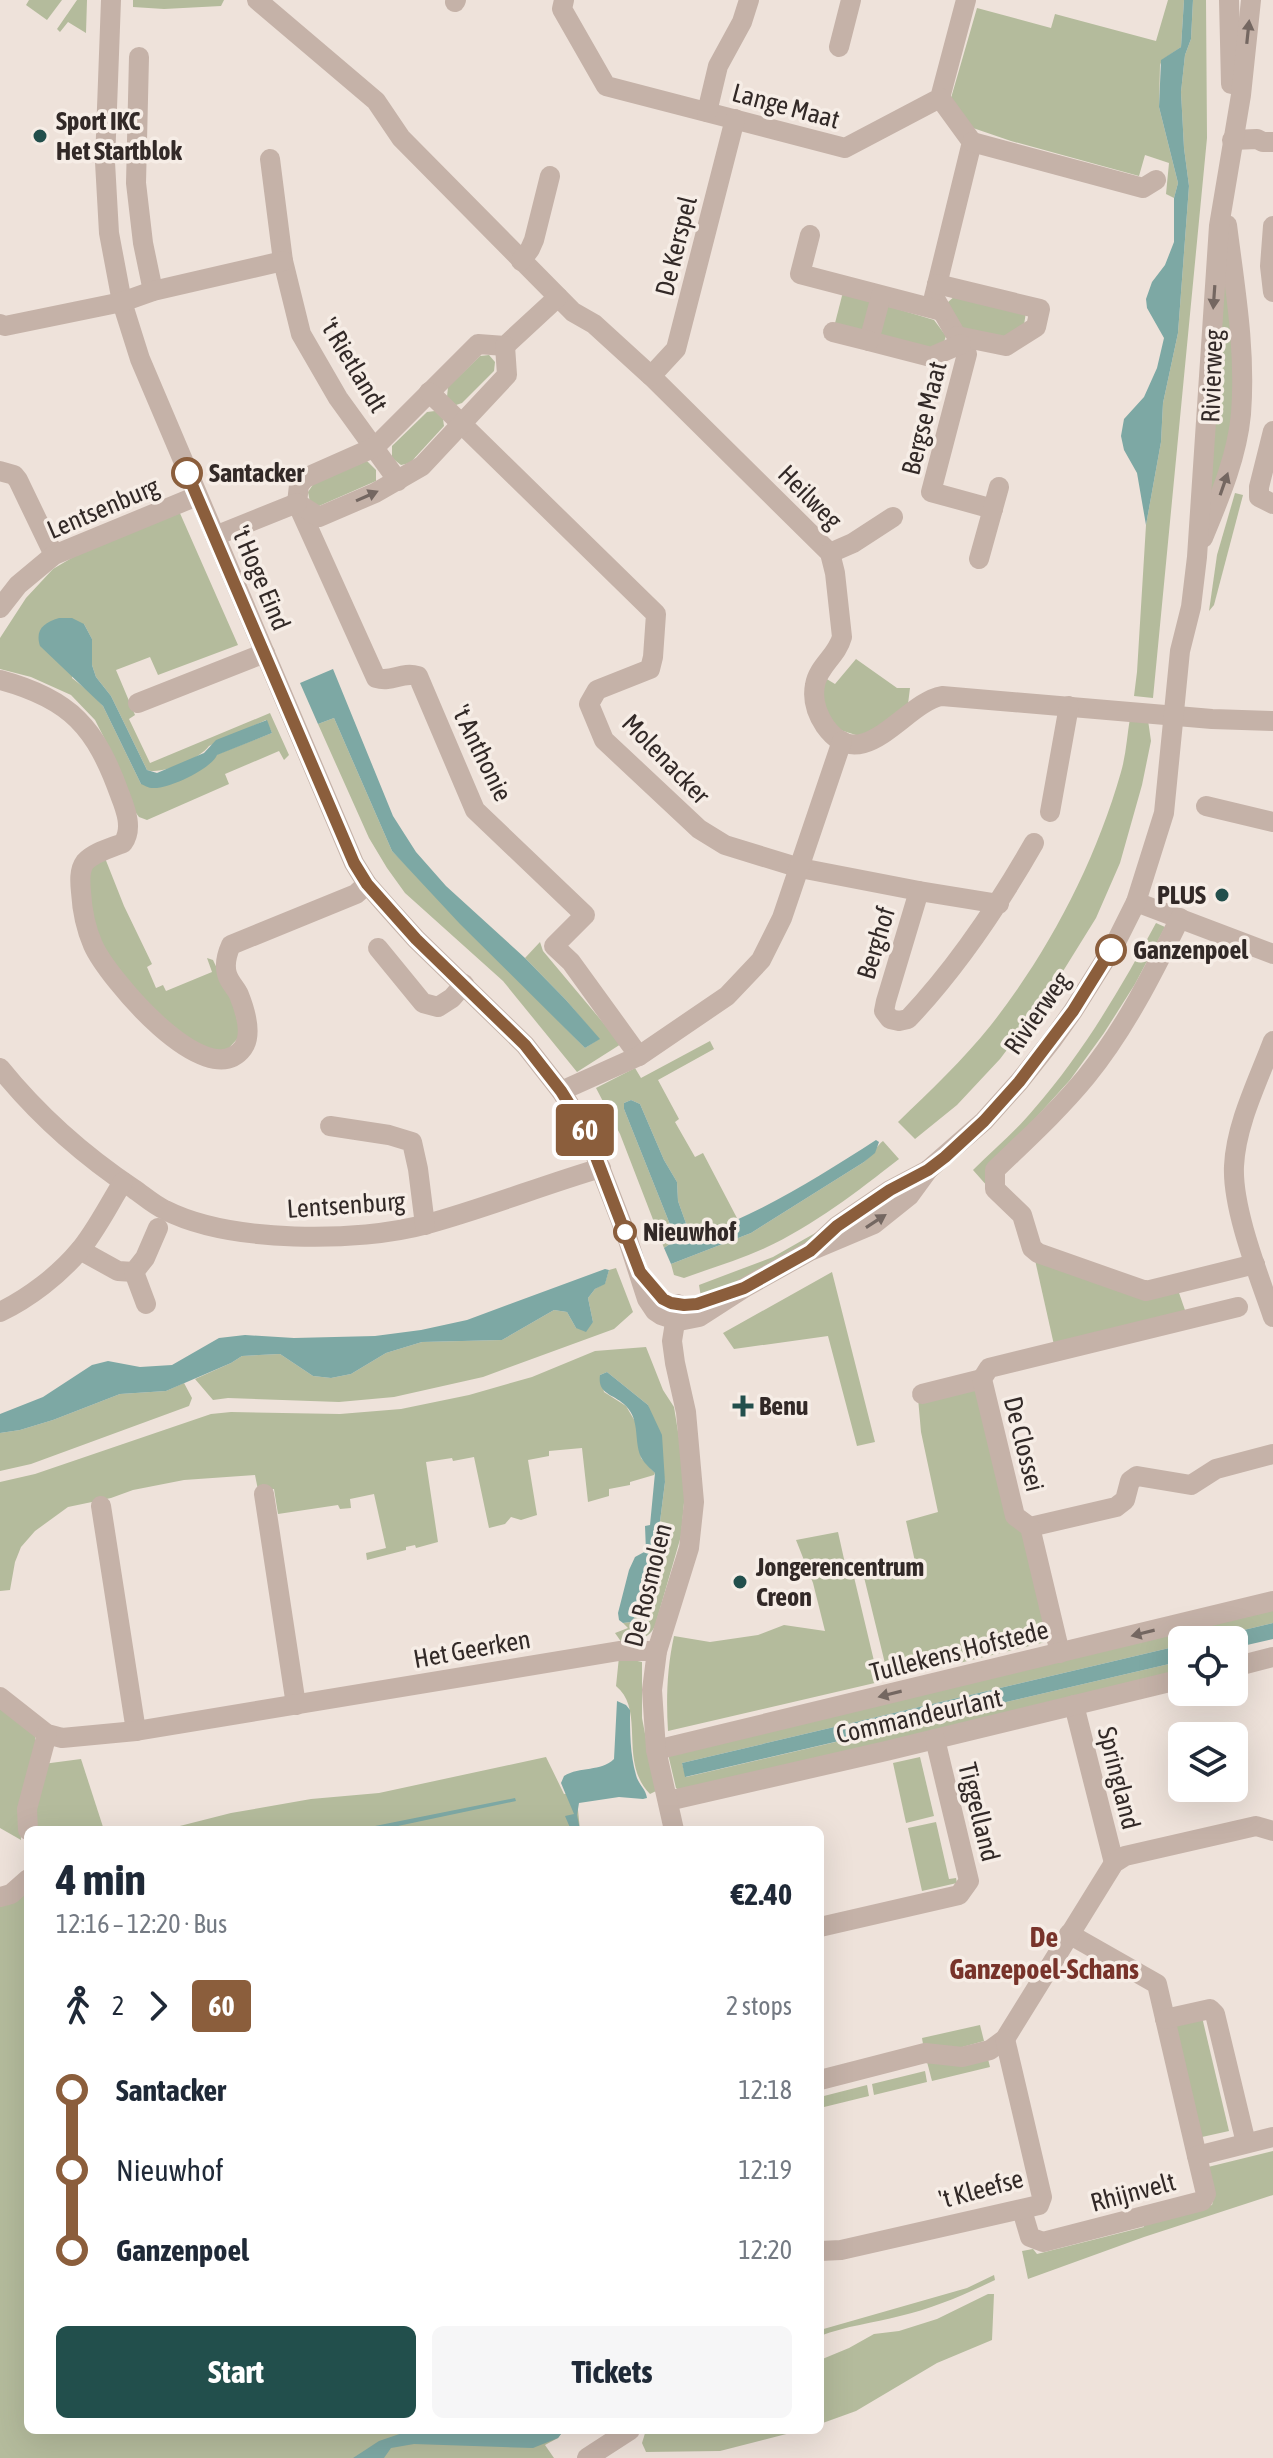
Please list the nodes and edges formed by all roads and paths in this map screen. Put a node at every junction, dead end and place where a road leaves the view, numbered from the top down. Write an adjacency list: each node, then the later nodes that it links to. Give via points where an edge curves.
1 (111, 0): 12 (street, 't Hoge Eind)
2 (257, 0): 26 (street, Heilweg, via 376,101 401,138)
3 (564, 0): 14 (street, Lange Maat, via 562,9 606,86)
4 (749, 0): 14 (street, via 718,66)
5 (851, 0): 9 (street)
6 (966, 0): 11 (street)
7 (1229, 0): 16 (street, Rivierweg)
8 (1251, 0): 16 (street, Rivierweg, one-way to 8)
9 (839, 47)
10 (139, 57): 13 (street)
11 (940, 98): 15 (street, Lange Maat, via 845,148); 17 (street)
12 (107, 102): 13 (street); 32 (street, 't Hoge Eind, via 108,221)
13 (138, 102): 28 (street, via 136,183)
14 (707, 112): 15 (street, Lange Maat)
15 (735, 119): 39 (street, De Kerspel, via 676,349)
16 (1234, 130): 18 (street); 22 (street, Rivierweg)
17 (972, 142): 21 (street, via 1143,188); 27 (street, Bergse Maat)
18 (1273, 142)
19 (270, 159): 25 (street, 't Rietlandt)
20 (550, 176): 26 (street, via 534,240)
21 (1156, 180)
22 (1225, 192): 55 (street, Rivierweg, one-way to 55); 55 (street, Rivierweg, one-way to 22, via 1228,474 1240,417 1242,357)
23 (1273, 226): 29 (street)
24 (810, 235): 30 (street, via 800,274)
25 (283, 261): 28 (street); 43 (street, 't Rietlandt, via 301,334 338,398)
26 (521, 261): 31 (street, Heilweg)
27 (937, 284): 33 (street, Bergse Maat, via 934,297); 36 (street, Bergse Maat, via 1040,309 1036,327 1006,346)
28 (153, 291): 32 (street)
29 (1273, 292)
30 (881, 296): 33 (street); 37 (street)
31 (558, 297): 38 (street); 39 (street, Heilweg)
32 (122, 302): 34 (street); 47 (street, 't Hoge Eind)
33 (942, 311): 36 (street, Bergse Maat)
34 (0, 324)
35 (833, 332): 37 (street, Bergse Maat)
36 (959, 340): 37 (street, Bergse Maat, via 931,357); 50 (street, Bergse Maat, via 967,354 931,492)
37 (869, 341)
38 (505, 346): 40 (street, via 478,344); 41 (street, via 507,375)
39 (651, 376): 53 (street, Heilweg)
40 (429, 392): 41 (street); 43 (street)
41 (462, 424): 45 (street, via 422,466); 69 (street, Molenacker, via 656,614 650,669 597,690 589,704 604,740 699,829 725,845)
42 (1273, 431): 49 (street, via 1259,497)
43 (375, 447): 45 (street); 48 (street, via 305,478)
44 (0, 471): 54 (street, via 18,480)
45 (398, 481): 48 (street, one-way to 45, via 319,517)
46 (999, 487): 50 (street)
47 (197, 496): 52 (street, 't Hoge Eind); 54 (street, Lentsenburg)
48 (297, 503): 52 (street); 79 (street, 't Anthonie, via 376,678 418,676 475,810 585,915 554,946)
49 (1273, 504)
50 (993, 509): 56 (street)
51 (893, 517): 53 (street)
52 (215, 536): 58 (street, 't Hoge Eind)
53 (830, 553): 64 (street, Heilweg, via 842,637 817,676 814,700 820,718)
54 (54, 555): 57 (street, Lentsenburg)
55 (1197, 557): 62 (street, Rivierweg, via 1192,661)
56 (979, 559)
57 (0, 608)
58 (265, 653): 60 (street); 70 (street, 't Hoge Eind)
59 (0, 680): 70 (street, via 24,686 72,713 94,737 109,765 129,831 123,843 95,854 81,869 86,924 94,947 126,992 197,1054 214,1061 230,1058 248,1035 239,995 227,974 231,945 356,894)
60 (138, 703)
61 (1069, 706): 62 (street); 64 (street, via 934,697 886,733 863,743); 66 (street)
62 (1181, 716): 63 (street); 72 (street, Rivierweg, via 1179,780)
63 (1273, 721)
64 (842, 741): 69 (street)
65 (1206, 806): 67 (street)
66 (1050, 812)
67 (1273, 822)
68 (1034, 843): 73 (street, Berghof)
69 (800, 868): 71 (street, Molenacker); 79 (street, via 761,960 727,996)
70 (367, 884): 77 (street, 't Hoge Eind)
71 (919, 891): 73 (street, Berghof); 73 (street, Berghof, via 884,1011 899,1021 919,1008)
72 (1136, 902): 74 (street); 95 (street, Rivierweg, via 1073,1011 984,1121 928,1170 837,1226 810,1251 699,1317 685,1321)
73 (999, 904)
74 (1180, 918): 76 (street); 90 (street, via 1114,1039 1055,1113 995,1170 995,1189 1022,1215 1038,1253 1146,1291)
75 (378, 948): 77 (street, via 423,1003 438,1007)
76 (1273, 954)
77 (464, 984): 81 (street, 't Hoge Eind, via 525,1045)
78 (1273, 1041): 88 (street, via 1239,1134 1234,1167)
79 (639, 1056): 81 (street)
80 (0, 1068): 84 (street, Lentsenburg, via 27,1101)
81 (561, 1091): 83 (street, 't Hoge Eind)
82 (330, 1126): 85 (street, via 412,1142)
83 (601, 1168): 85 (street, Lentsenburg); 95 (street, 't Hoge Eind, via 651,1306 661,1315)
84 (123, 1182): 85 (street, Lentsenburg, via 178,1215 278,1237 351,1236); 87 (street)
85 (425, 1225)
86 (158, 1228): 89 (street)
87 (80, 1250): 89 (street, via 118,1271); 94 (street, via 56,1274)
88 (1255, 1264): 90 (street); 91 (street)
89 (134, 1272): 92 (street)
90 (1184, 1281): 96 (street)
91 (1268, 1286): 97 (street)
92 (146, 1304)
93 (1238, 1307): 96 (street, De Clossei)
94 (0, 1312)
95 (676, 1312): 105 (street, De Rosmolen, via 673,1351 686,1412 694,1502 689,1548)
96 (1195, 1317): 98 (street, De Clossei, via 989,1368)
97 (1273, 1317)
98 (982, 1379): 99 (street, De Clossei); 103 (street, De Clossei, via 1015,1516)
99 (922, 1394)
100 (1273, 1454): 103 (street, via 1216,1469 1191,1485 1137,1476 1116,1507)
101 (264, 1494): 111 (street)
102 (101, 1506): 113 (street)
103 (1030, 1527): 106 (street, De Clossei)
104 (1273, 1601): 106 (street, Tullekens Hofstede, one-way to 106)
105 (657, 1651): 111 (street, Het Geerken, via 619,1651); 116 (street, De Rosmolen, via 652,1690)
106 (1060, 1653): 116 (street, Tullekens Hofstede, one-way to 116)
107 (1273, 1657): 108 (street)
108 (1248, 1663)
109 (1168, 1682): 112 (street, Commandeurlant)
110 (0, 1697): 114 (street)
111 (296, 1705): 113 (street, Het Geerken)
112 (1074, 1705): 115 (street, Commandeurlant); 121 (street, Springland)
113 (136, 1731): 114 (street, Het Geerken, via 62,1738)
114 (47, 1734): 118 (street, via 27,1809)
115 (935, 1739): 117 (street, Commandeurlant); 124 (street, Tiggelland, via 969,1881 959,1895)
116 (656, 1750): 117 (street, De Rosmolen)
117 (668, 1801): 119 (street, De Rosmolen)
118 (28, 1826)
119 (673, 1826)
120 (1273, 1831): 121 (street, via 1256,1826 1125,1856)
121 (1114, 1863): 125 (street)
122 (24, 1883): 123 (street)
123 (0, 1897)
124 (824, 1926)
125 (1069, 1934): 126 (street, via 1157,1984); 127 (street)
126 (1165, 2019): 130 (street, via 1210,2009 1215,2014); 131 (street)
127 (1005, 2039): 128 (street, via 990,2050 962,2057 925,2053); 132 (street, 't Kleefse, via 1042,2197 1039,2205)
128 (824, 2079)
129 (1273, 2137): 130 (street, Rhijnvelt)
130 (1246, 2143): 131 (street, Rhijnvelt)
131 (1197, 2156): 132 (street, Rhijnvelt, via 1206,2194 1202,2201 1043,2242 1030,2237)
132 (1022, 2210): 133 (street, 't Kleefse)
133 (824, 2251)
134 (624, 2434): 135 (street)
135 (587, 2458)

